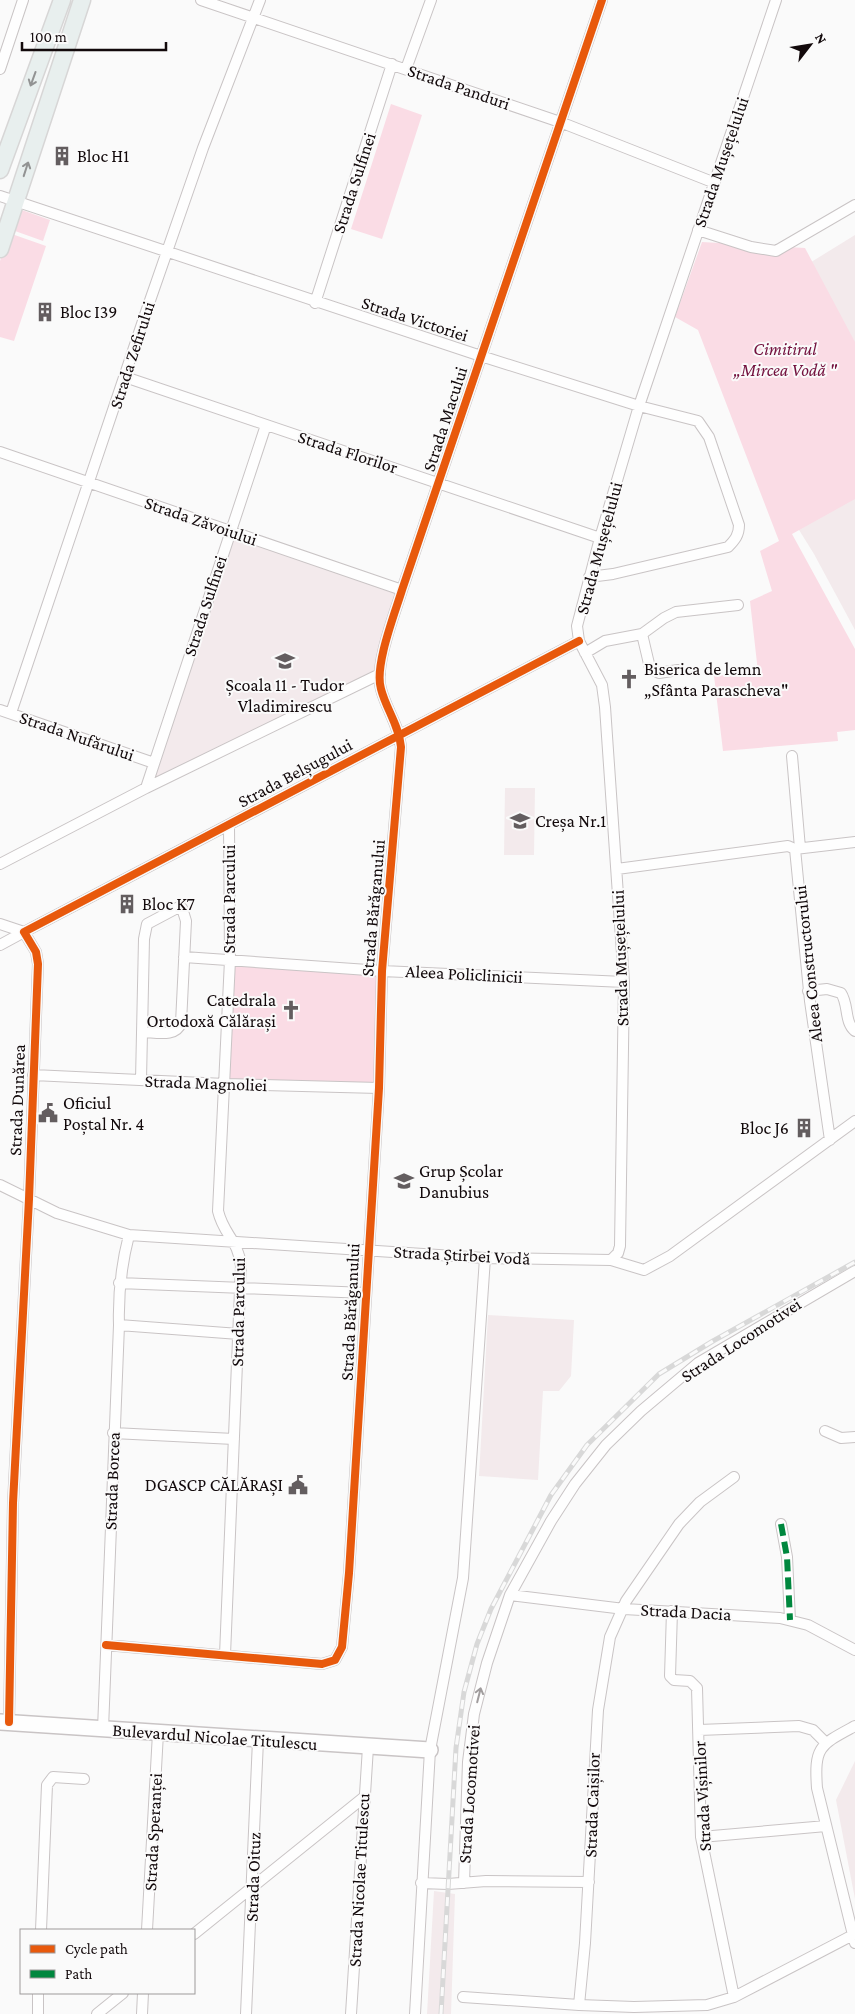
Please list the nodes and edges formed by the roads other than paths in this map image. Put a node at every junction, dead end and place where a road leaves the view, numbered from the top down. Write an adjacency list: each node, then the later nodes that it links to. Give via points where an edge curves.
1 (23, 0): 11 (street)
2 (62, 0): 14 (main road, one-way to 14)
3 (82, 0): 16 (main road, one-way to 3)
4 (201, 0): 9 (street, Strada Panduri)
5 (260, 0): 9 (street, Strada Zefirului)
6 (431, 0): 12 (street)
7 (602, 0): 13 (street, Strada Macului)
8 (776, 0): 15 (street, Strada Mușețelului)
9 (254, 18): 10 (street, Strada Panduri); 20 (street, Strada Zefirului, via 203,148)
10 (392, 64): 12 (street, Strada Panduri); 21 (street, Strada Sulfinei)
11 (0, 68)
12 (406, 69): 13 (street, Strada Panduri)
13 (560, 122): 15 (street, Strada Panduri); 22 (street, Strada Macului)
14 (0, 170)
15 (715, 183): 18 (street, Strada Mușețelului)
16 (8, 199): 19 (main road); 20 (street, Strada Victoriei)
17 (855, 205): 18 (street, via 776,251 751,247)
18 (698, 230): 24 (street, Strada Mușețelului)
19 (0, 249)
20 (167, 253): 21 (street, Strada Victoriei); 23 (street, Strada Zefirului)
21 (315, 303): 22 (street, Strada Victoriei)
22 (481, 356): 24 (street, Strada Victoriei); 27 (street, Strada Macului)
23 (125, 377): 25 (street, Strada Florilor); 28 (street, Strada Zefirului)
24 (639, 406): 30 (street, Strada Mușețelului); 31 (street, Strada Victoriei, via 691,417 704,428 739,532 728,547 612,574)
25 (266, 425): 27 (street, Strada Florilor); 29 (street, Strada Sulfinei)
26 (0, 452): 28 (street, Strada Zăvoiului)
27 (440, 482): 30 (street, Strada Florilor); 32 (street, Strada Macului)
28 (89, 483): 29 (street, Strada Zăvoiului); 40 (street, Strada Zefirului)
29 (230, 531): 32 (street, Strada Zăvoiului); 43 (street, Strada Sulfinei)
30 (600, 538): 31 (street, Strada Mușețelului)
31 (589, 576): 35 (street, Strada Mușețelului, via 577,626)
32 (402, 590): 38 (street, Strada Macului)
33 (738, 605): 34 (street, via 676,612)
34 (642, 634): 36 (street, via 605,641); 37 (street, via 650,668 659,673)
35 (579, 641): 36 (street, Strada Mușețelului); 41 (street, Strada Belșugului)
36 (586, 654): 49 (street, Strada Mușețelului, via 602,685)
37 (678, 670)
38 (380, 674): 41 (street, Strada Macului, via 380,686); 44 (street)
39 (0, 710): 40 (street, Strada Nufărului)
40 (10, 713): 43 (street, Strada Nufărului)
41 (400, 734): 45 (street, Strada Belșugului); 55 (street, Strada Bărăganului)
42 (792, 756): 47 (street, Aleea Constructorului)
43 (154, 763): 44 (street, Strada Sulfinei)
44 (146, 788): 48 (street)
45 (229, 826): 51 (street, Strada Belșugului); 54 (street, Strada Parcului)
46 (855, 842): 47 (street)
47 (798, 849): 49 (street, via 788,846); 57 (street, Aleea Constructorului)
48 (0, 864)
49 (617, 869): 56 (street, Strada Mușețelului)
50 (0, 924): 51 (street)
51 (24, 932): 52 (street, Strada Belșugului); 60 (street, Strada Dunărea, via 36,952 38,964)
52 (1, 943)
53 (184, 958): 54 (street, Aleea Policlinicii); 59 (street, via 180,1028 170,1033); 59 (street, via 185,911 179,907 144,928)
54 (230, 960): 55 (street, Aleea Policlinicii); 62 (street, Strada Parcului)
55 (382, 971): 56 (street, Aleea Policlinicii); 63 (street, Strada Bărăganului)
56 (624, 982): 72 (street, Strada Mușețelului, via 620,1246)
57 (808, 991): 58 (street, via 827,989 841,993 846,1000 848,1023); 65 (street, Aleea Constructorului)
58 (855, 1031)
59 (142, 1032): 61 (street)
60 (33, 1075): 61 (street, Strada Magnoliei); 67 (street, Strada Dunărea)
61 (141, 1080): 62 (street, Strada Magnoliei)
62 (226, 1084): 63 (street, Strada Magnoliei); 69 (street, Strada Parcului, via 218,1212 224,1230)
63 (378, 1088): 70 (street, Strada Bărăganului)
64 (855, 1122): 65 (street, Strada Știrbei Vodă)
65 (830, 1140): 72 (street, Strada Știrbei Vodă, via 659,1263 644,1270)
66 (0, 1185): 67 (street, Strada Știrbei Vodă)
67 (29, 1199): 68 (street, Strada Știrbei Vodă, via 57,1213); 92 (street, Strada Dunărea)
68 (129, 1235): 69 (street, Strada Știrbei Vodă); 74 (street, Strada Borcea)
69 (235, 1242): 70 (street, Strada Știrbei Vodă); 75 (street, Strada Parcului, via 241,1259)
70 (368, 1250): 71 (street, Strada Știrbei Vodă); 76 (street, Strada Bărăganului)
71 (485, 1258): 72 (street, Strada Știrbei Vodă); 100 (street, via 463,1578)
72 (611, 1260)
73 (855, 1271): 85 (street, Strada Locomotivei, via 698,1364 641,1411 606,1445 575,1484 551,1520)
74 (119, 1283): 75 (street); 77 (street, Strada Borcea)
75 (240, 1288): 76 (street); 78 (street, Strada Parcului)
76 (366, 1293): 91 (street, Strada Bărăganului, via 349,1573 339,1656 330,1663 322,1664)
77 (119, 1325): 78 (street); 80 (street, Strada Borcea)
78 (239, 1334): 82 (street, Strada Parcului)
79 (824, 1431): 81 (street, via 841,1438)
80 (113, 1433): 82 (street); 89 (street, Strada Borcea)
81 (855, 1437)
82 (234, 1438): 91 (street, Strada Parcului)
83 (734, 1477): 86 (street, Strada Caișilor, via 700,1502 679,1524 626,1601)
84 (781, 1524): 88 (street, via 787,1557)
85 (510, 1595): 86 (street, Strada Dacia); 107 (street, Strada Locomotivei, one-way to 85, via 468,1762 474,1714)
86 (624, 1609): 87 (street, Strada Dacia); 105 (street, Strada Caișilor, via 610,1637 598,1710)
87 (672, 1611): 88 (street, Strada Dacia); 95 (street, Strada Vișinilor, via 670,1676 674,1680 694,1684 698,1696)
88 (790, 1620): 90 (street, Strada Dacia, via 808,1625)
89 (106, 1645): 91 (street, Strada Bărăganului); 94 (street, Strada Borcea)
90 (855, 1650)
91 (225, 1655)
92 (4, 1722): 94 (main road, Bulevardul Nicolae Titulescu)
93 (855, 1726): 98 (street)
94 (102, 1729): 96 (main road, Bulevardul Nicolae Titulescu)
95 (699, 1730): 98 (street, via 799,1726 814,1730); 104 (street, Strada Vișinilor)
96 (158, 1733): 97 (main road, Bulevardul Nicolae Titulescu); 110 (street, Strada Speranței)
97 (258, 1740): 99 (main road, Bulevardul Nicolae Titulescu); 108 (street, Strada Oituz)
98 (825, 1742): 103 (street, via 820,1748 816,1769)
99 (368, 1747): 100 (main road, Bulevardul Nicolae Titulescu); 102 (street, Strada Nicolae Titulescu)
100 (430, 1750): 106 (street)
101 (84, 1779): 109 (street, via 53,1777 47,1786)
102 (363, 1798): 108 (street); 123 (street, Strada Nicolae Titulescu)
103 (826, 1826): 104 (street); 112 (street)
104 (701, 1837): 117 (street, Strada Vișinilor)
105 (589, 1882): 107 (street); 118 (street, Strada Caișilor)
106 (422, 1883): 107 (street); 124 (street)
107 (464, 1883)
108 (253, 1884): 111 (street); 122 (street, Strada Oituz)
109 (41, 1929)
110 (147, 1929)
111 (195, 1933)
112 (854, 1939): 117 (street)
113 (38, 1994): 119 (street)
114 (122, 1994): 120 (street)
115 (143, 1994): 121 (street)
116 (463, 1997): 118 (street)
117 (734, 1997): 118 (street, via 723,2002 691,2006)
118 (579, 2005)
119 (38, 2014)
120 (96, 2014)
121 (142, 2014)
122 (246, 2014)
123 (351, 2014)
124 (415, 2014)

